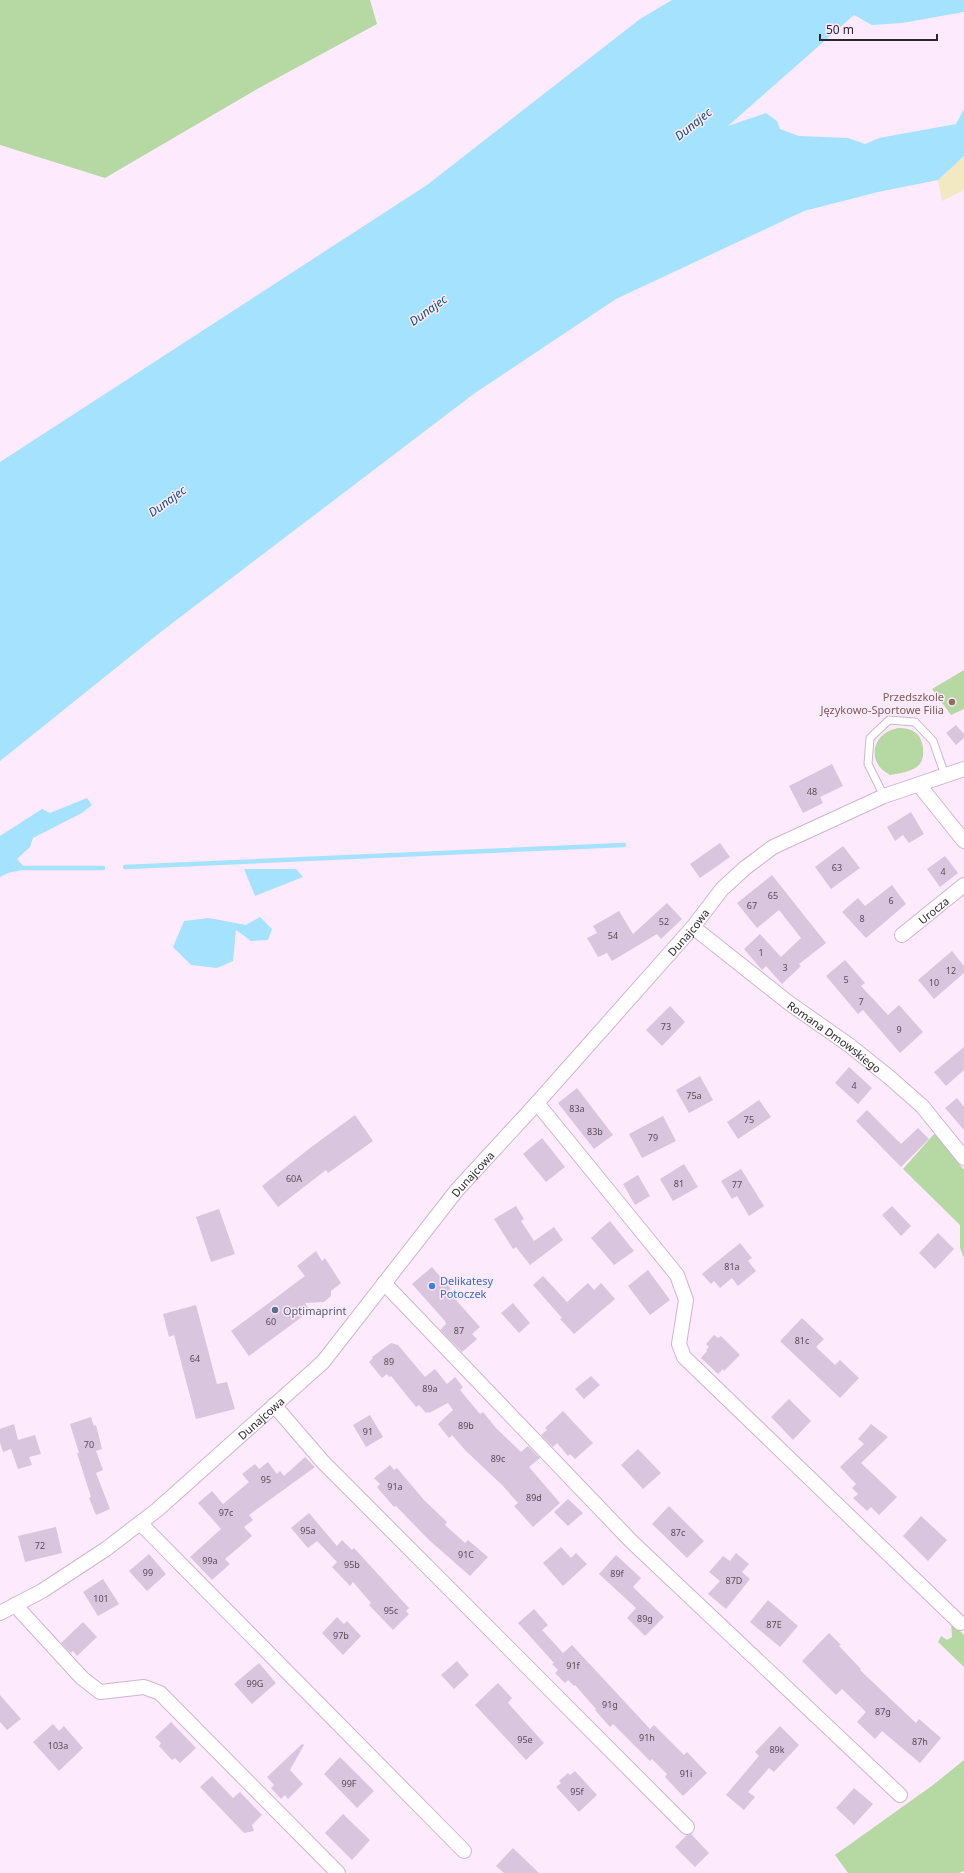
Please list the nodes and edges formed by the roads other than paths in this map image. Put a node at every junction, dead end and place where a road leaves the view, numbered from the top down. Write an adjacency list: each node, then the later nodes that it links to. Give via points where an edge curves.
1 (964, 769): 2 (street, Dunajcowa)
2 (945, 775): 3 (street, Dunajcowa); 4 (lane, via 933,742 915,722 889,720 870,738 868,764)
3 (919, 785): 4 (street, Dunajcowa); 5 (street)
4 (884, 796): 7 (street, Dunajcowa, via 772,847 722,889)
5 (964, 841)
6 (964, 884): 8 (street, Urocza)
7 (693, 927): 9 (street, Dunajcowa); 10 (street, Romana Dmowskiego, via 789,1003 889,1077 922,1106)
8 (902, 935)
9 (537, 1103): 11 (street, Dunajcowa, via 456,1190); 16 (street, via 677,1275 686,1300 679,1344 684,1357)
10 (964, 1158)
11 (384, 1283): 12 (street, Dunajcowa, via 322,1362); 17 (street, via 631,1541)
12 (274, 1405): 13 (street, Dunajcowa); 18 (street, via 323,1462)
13 (140, 1523): 14 (street, Dunajcowa, via 42,1591); 19 (street)
14 (15, 1605): 15 (street, Dunajcowa); 20 (street, via 82,1678 100,1692 144,1687 160,1693)
15 (0, 1613)
16 (960, 1623)
17 (900, 1795)
18 (687, 1827)
19 (464, 1851)
20 (338, 1873)

